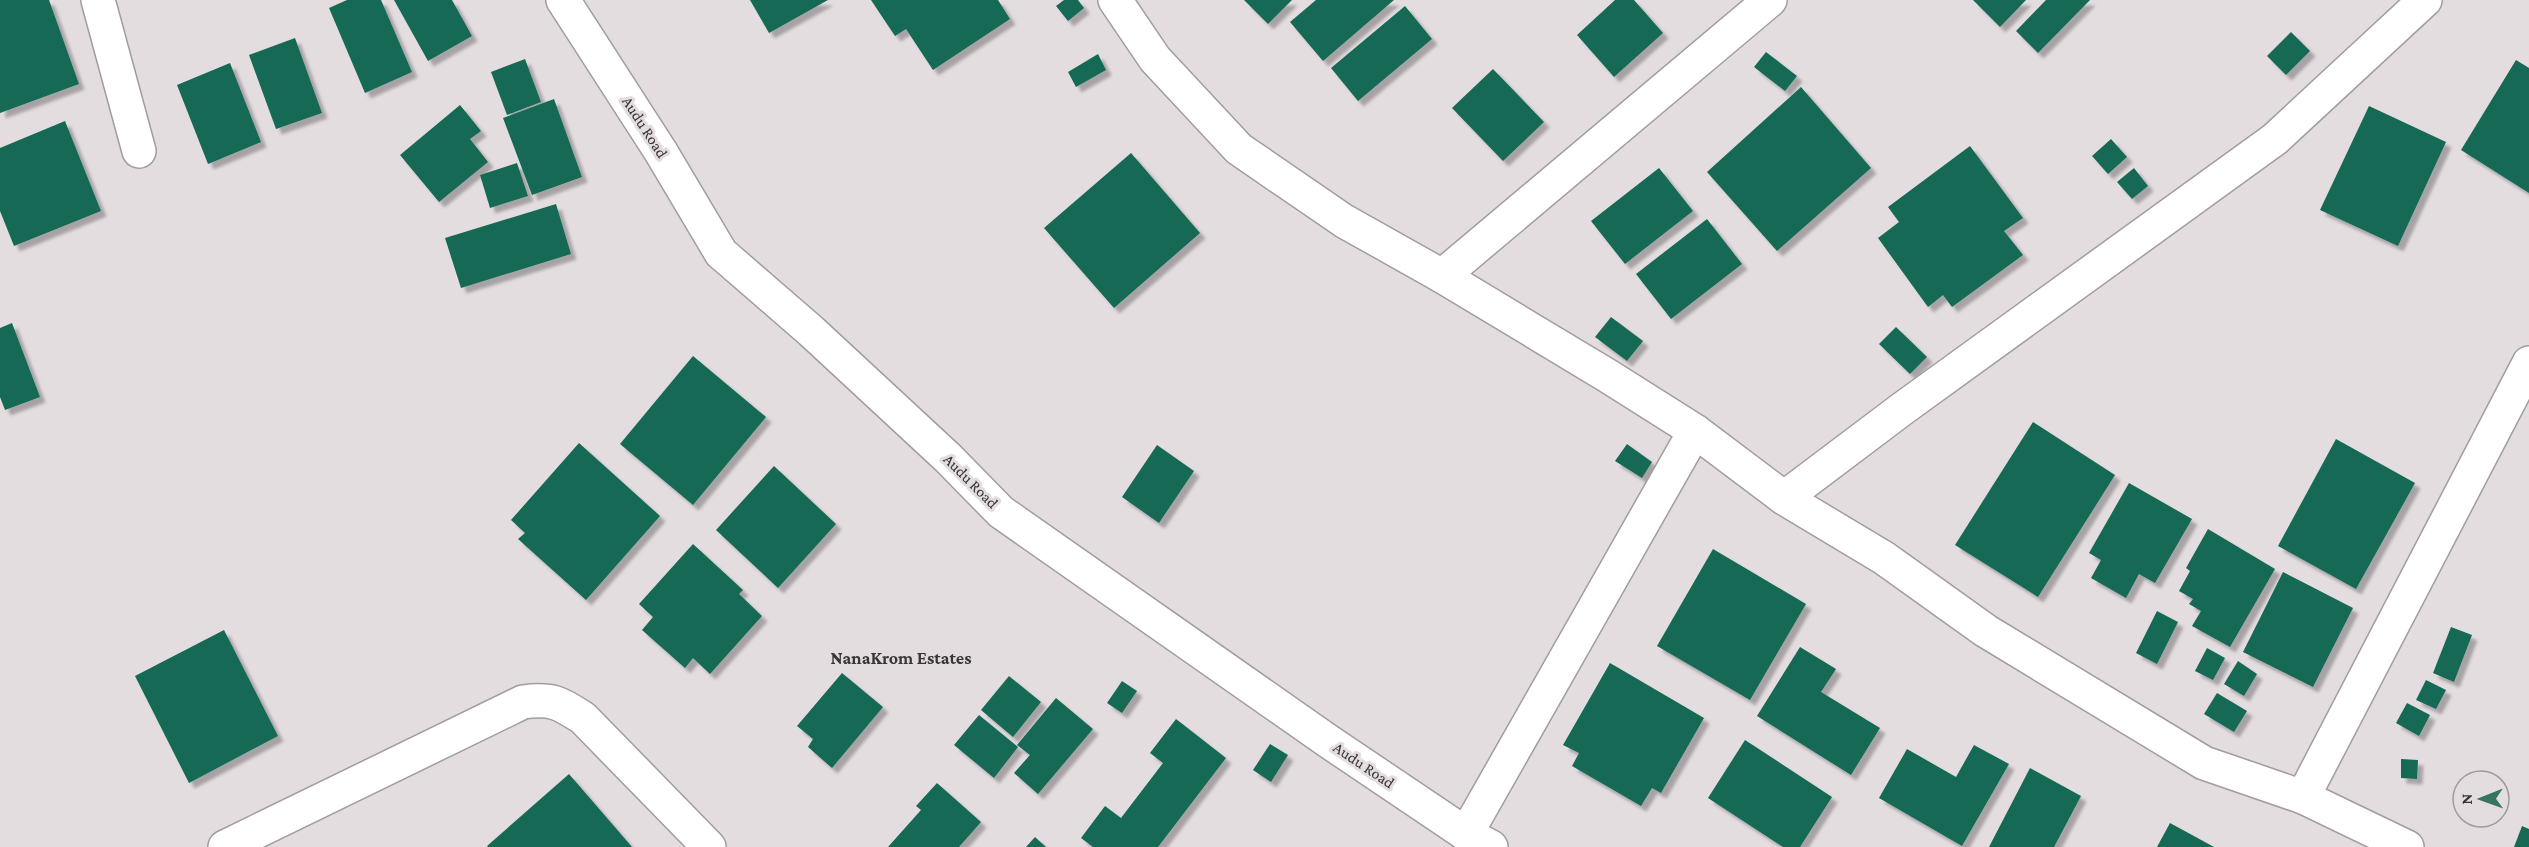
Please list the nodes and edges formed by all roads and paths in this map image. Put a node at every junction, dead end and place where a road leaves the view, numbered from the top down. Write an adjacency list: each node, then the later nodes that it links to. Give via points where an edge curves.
1 (98, 0): 6 (street)
2 (563, 0): 12 (street, Audu Road, via 721,253 820,339 1001,512 1328,741)
3 (1115, 0): 7 (street, via 1155,59 1239,149 1344,221)
4 (1770, 0): 7 (street)
5 (2425, 0): 10 (street, via 2275,139)
6 (139, 151)
7 (1442, 276): 9 (street)
8 (2529, 363): 11 (street)
9 (1695, 431): 10 (street); 12 (street)
10 (1784, 498): 11 (street, via 1884,558 1986,631 2204,764)
11 (2303, 797): 15 (street)
12 (1479, 840)
13 (225, 847): 14 (street, via 523,702 543,699 559,703 583,718)
14 (709, 847)
15 (2407, 847)

